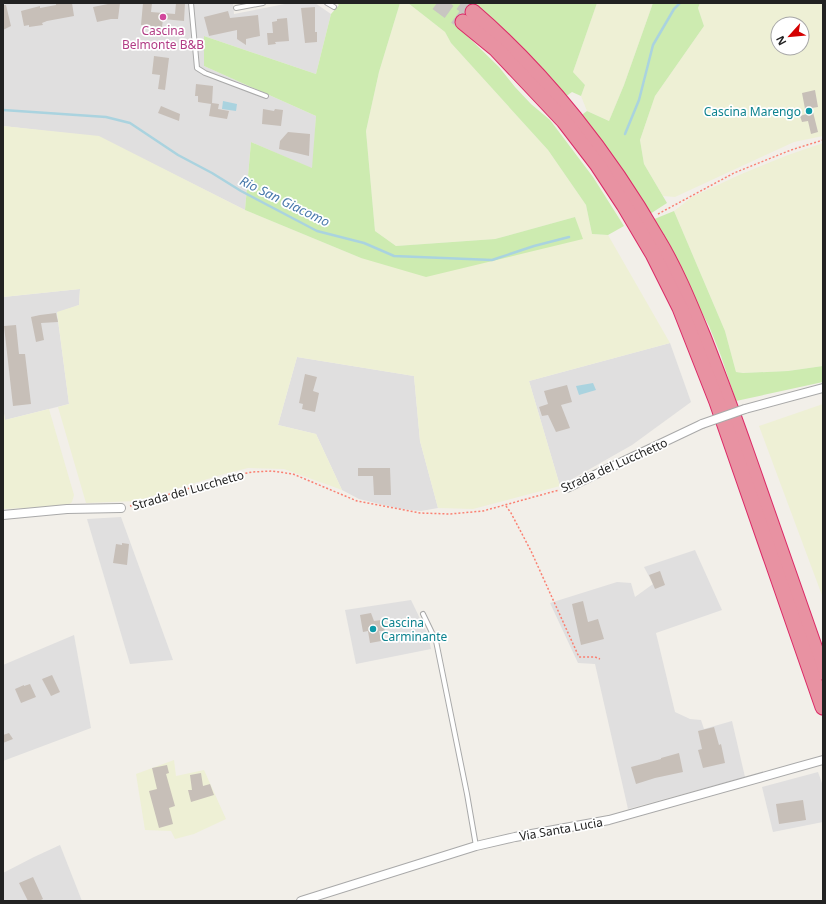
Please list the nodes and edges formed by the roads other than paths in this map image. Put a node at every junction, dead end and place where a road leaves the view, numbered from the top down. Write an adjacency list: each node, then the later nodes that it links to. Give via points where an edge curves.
1 (190, 3): 6 (lane, via 197,68)
2 (263, 3): 5 (lane)
3 (327, 3): 4 (lane)
4 (334, 7)
5 (236, 8)
6 (266, 96)
7 (823, 388): 8 (street, Strada del Lucchetto, bridge, via 745,408 702,424)
8 (567, 488)
9 (121, 508): 10 (street, Strada del Lucchetto, via 67,508)
10 (3, 515)
11 (424, 614): 15 (lane, via 436,641)
12 (823, 672): 13 (highway, via 727,397 687,299 658,240 609,163 573,115 501,36 468,17 564,121 597,164 653,254 680,308 717,402)
13 (823, 707)
14 (823, 760): 15 (street, Via Santa Lucia, via 609,820)
15 (476, 846): 16 (street, Via Santa Lucia)
16 (301, 901)

